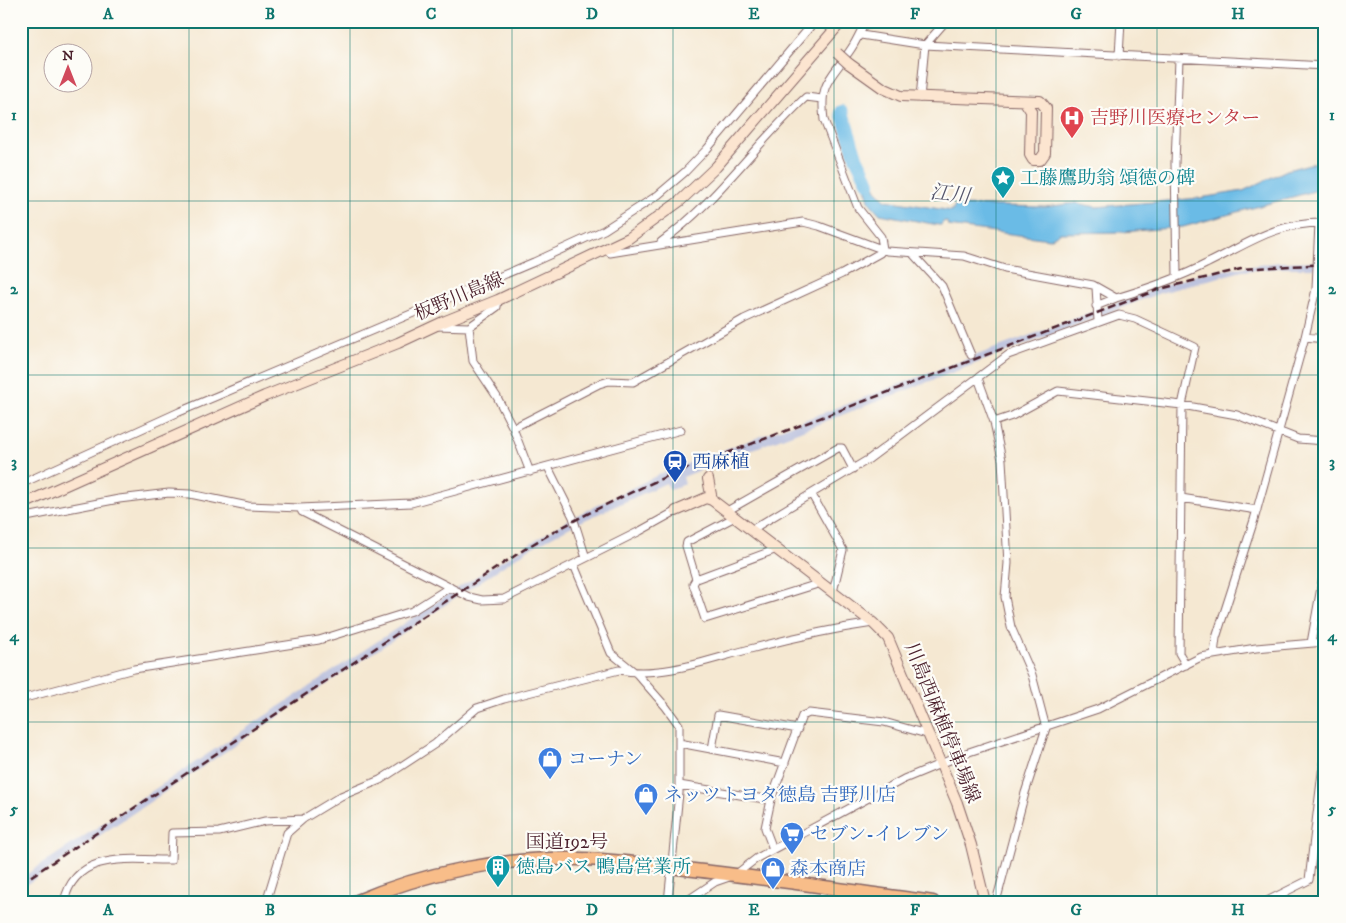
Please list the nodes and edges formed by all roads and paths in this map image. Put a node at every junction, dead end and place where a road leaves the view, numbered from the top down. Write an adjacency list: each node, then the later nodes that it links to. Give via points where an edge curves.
1 (816, 21): 42 (street, via 685,172 658,195 604,230 179,412)
2 (842, 21): 7 (main road, 板野川島線)
3 (866, 21): 6 (street)
4 (946, 21): 8 (street)
5 (1120, 21): 9 (street)
6 (861, 35): 8 (street); 13 (street, via 828,78)
7 (824, 43): 12 (main road, bridge, via 891,92); 17 (main road, 板野川島線, via 695,188 655,220)
8 (926, 45): 9 (street); 12 (street)
9 (1119, 56): 10 (street)
10 (1179, 59): 11 (street); 20 (street, via 1175,194)
11 (1325, 66)
12 (920, 98): 14 (main road)
13 (822, 99): 16 (street, via 806,97 712,199); 18 (street, via 824,120 852,196 881,237)
14 (1025, 102): 14 (main road, via 1040,101 1046,108 1045,154 1040,160 1033,160 1030,155 1031,111)
15 (1322, 223): 20 (street, via 1276,230); 28 (street, via 1316,289)
16 (658, 244): 17 (street, via 610,253); 18 (street, via 803,222)
17 (607, 249): 23 (main road, 板野川島線)
18 (883, 249): 19 (street); 34 (street, via 842,274 744,319 633,382 599,384)
19 (913, 254): 21 (street, via 964,256 1005,269 1077,280); 30 (street, via 942,286)
20 (1177, 275): 22 (street)
21 (1096, 287): 22 (street); 24 (street)
22 (1116, 298): 24 (street)
23 (498, 300): 26 (main road, 板野川島線); 27 (street, via 497,307)
24 (1096, 306): 25 (street)
25 (1098, 321): 31 (street, via 1008,355); 32 (street, via 1119,316 1135,319 1195,347)
26 (434, 326): 27 (street); 46 (main road, 板野川島線, via 247,404)
27 (470, 327): 34 (street, via 473,361)
28 (1305, 338): 29 (street); 36 (street)
29 (1325, 339)
30 (971, 355)
31 (978, 378): 33 (street); 39 (street)
32 (1182, 404): 33 (street, via 1058,391); 36 (street, via 1237,415); 44 (street)
33 (994, 422): 68 (street, via 1002,460 1008,612 1011,627 1032,675)
34 (513, 428): 40 (street)
35 (681, 430): 38 (street)
36 (1278, 432): 37 (street, via 1298,439); 48 (street)
37 (1325, 441)
38 (548, 467): 40 (street); 54 (street, via 573,517)
39 (853, 469): 43 (street); 50 (street, via 842,448 838,448)
40 (530, 472): 47 (street, via 411,503)
41 (708, 479): 45 (main road)
42 (21, 484)
43 (812, 495): 52 (street); 60 (street, via 843,550)
44 (1181, 498): 48 (street); 65 (street, via 1179,653)
45 (712, 500): 49 (main road, via 706,498); 50 (main road, 川島西麻植停車場線)
46 (21, 505)
47 (300, 508): 51 (street, via 248,506 190,494 168,493); 59 (street, via 302,512)
48 (1257, 510): 64 (street, via 1216,638)
49 (676, 511): 54 (street)
50 (731, 514): 52 (main road, 川島西麻植停車場線); 57 (street, via 687,542)
51 (21, 518)
52 (751, 530): 53 (main road, 川島西麻植停車場線)
53 (777, 549): 57 (street); 58 (main road, 川島西麻植停車場線)
54 (586, 558): 55 (street)
55 (574, 565): 59 (street, via 504,599 475,599); 66 (street, via 611,653)
56 (1325, 565): 63 (street)
57 (696, 579): 58 (street, via 692,584 705,619)
58 (821, 583): 60 (main road, 川島西麻植停車場線)
59 (450, 586): 67 (street, via 412,611 319,640 134,669)
60 (833, 592): 61 (main road, 川島西麻植停車場線)
61 (873, 623): 66 (street, via 792,638 664,671); 70 (main road, 川島西麻植停車場線, via 888,638)
62 (1325, 642): 63 (street)
63 (1311, 643): 64 (street)
64 (1214, 654): 65 (street)
65 (1186, 665): 68 (street, via 1098,709)
66 (636, 674): 71 (street, via 678,724); 78 (street, via 619,670 477,708 434,744 380,780 341,796)
67 (21, 699)
68 (1046, 728): 75 (street); 89 (street)
69 (798, 729): 70 (street, via 802,716 809,713 884,722); 73 (street, via 718,715); 74 (street)
70 (930, 735): 75 (main road, 川島西麻植停車場線)
71 (679, 743): 73 (street); 76 (street)
72 (1325, 748): 90 (street, via 1309,880)
73 (712, 749): 74 (street)
74 (785, 763): 77 (street)
75 (942, 763): 79 (street, via 878,792); 88 (main road, 川島西麻植停車場線, via 965,824)
76 (679, 785): 77 (street); 80 (street)
77 (771, 800): 79 (street, via 765,828)
78 (303, 818): 82 (street, via 265,821 219,832 172,834 171,860 106,860 93,864 73,881); 83 (street, via 287,833)
79 (773, 849): 81 (street)
80 (670, 867): 81 (highway, 国道192号); 84 (highway, 国道192号, via 579,858 515,861 441,874); 85 (street)
81 (735, 875): 86 (street, via 715,882); 87 (highway, 国道192号)
82 (64, 902)
83 (266, 902)
84 (355, 902)
85 (668, 902)
86 (685, 902)
87 (933, 902)
88 (985, 902)
89 (996, 902)
90 (1265, 902)

